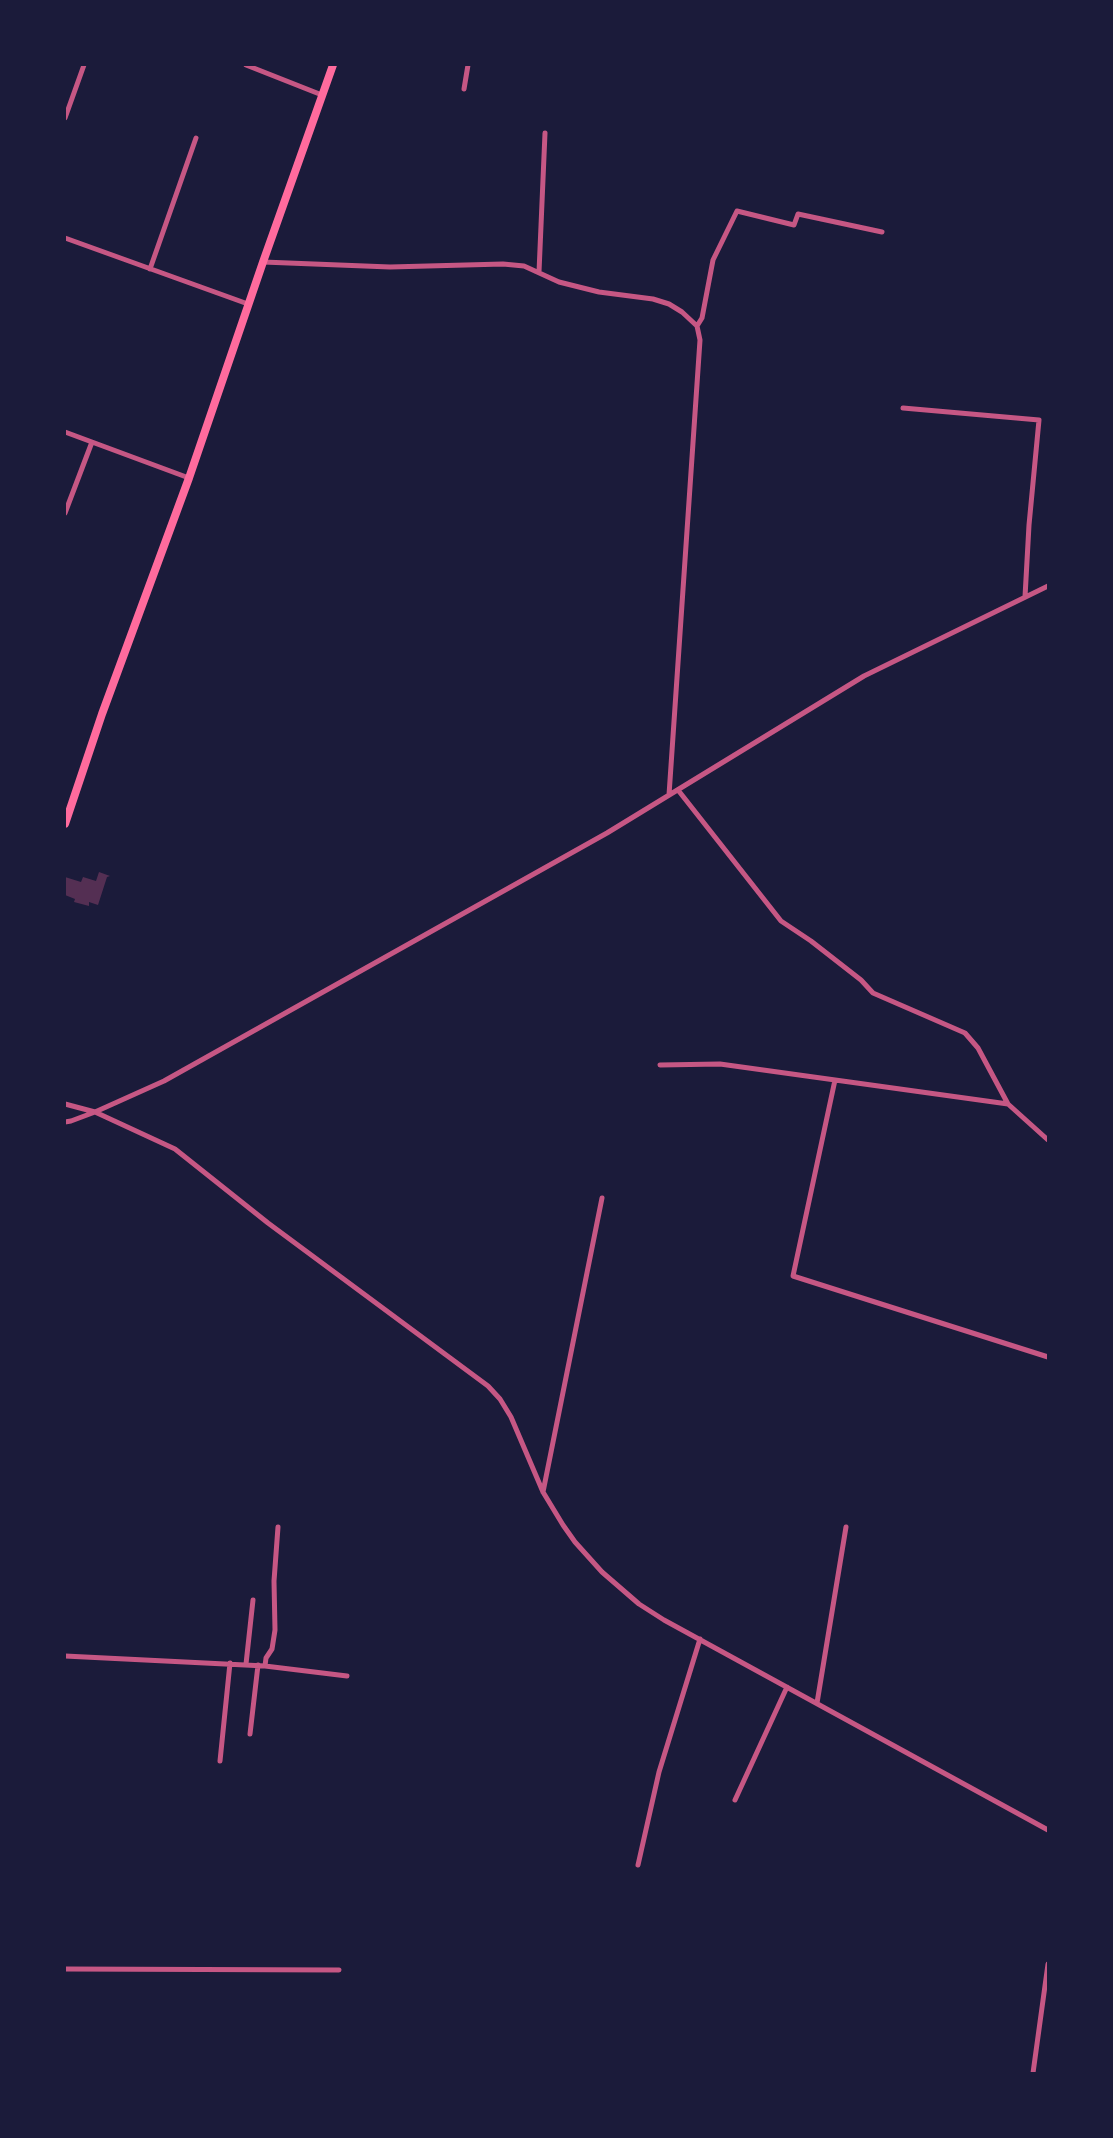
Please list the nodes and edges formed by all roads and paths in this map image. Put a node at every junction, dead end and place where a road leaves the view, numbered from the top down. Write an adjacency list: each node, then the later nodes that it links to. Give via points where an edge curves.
1 (84, 65): 7 (street)
2 (246, 65): 6 (street)
3 (333, 65): 6 (main road)
4 (468, 65): 5 (street)
5 (464, 89)
6 (322, 95): 12 (main road)
7 (65, 118)
8 (545, 133): 14 (street)
9 (196, 138): 13 (street)
10 (882, 232): 16 (street, via 798,214 794,225 736,211 713,260 702,318)
11 (65, 238): 13 (street)
12 (263, 262): 14 (street, via 390,267 503,264 524,266); 15 (main road)
13 (150, 269): 15 (street)
14 (539, 272): 16 (street, via 559,282 599,292 661,301 682,312)
15 (248, 304): 20 (main road)
16 (697, 326): 25 (street, via 700,340)
17 (903, 408): 23 (street, via 1038,420)
18 (65, 432): 19 (street)
19 (92, 442): 20 (street); 21 (street)
20 (189, 478): 26 (main road)
21 (65, 513)
22 (1048, 586): 23 (street)
23 (1026, 597): 24 (street, via 864,676)
24 (678, 790): 25 (street); 31 (street, via 781,921 862,980 873,993 965,1033 978,1048)
25 (669, 795): 32 (street, via 164,1081)
26 (66, 815): 27 (main road)
27 (65, 824)
28 (660, 1065): 29 (street, via 720,1064)
29 (835, 1080): 31 (street); 36 (street, via 793,1276)
30 (65, 1104): 32 (street)
31 (1008, 1104): 34 (street)
32 (95, 1112): 33 (street); 37 (street, via 175,1149 268,1223 488,1386 511,1417)
33 (65, 1122)
34 (1048, 1140)
35 (602, 1198): 37 (street)
36 (1048, 1357)
37 (543, 1492): 41 (street, via 575,1542 612,1582 640,1604)
38 (278, 1527): 46 (street, via 275,1630)
39 (846, 1527): 49 (street)
40 (253, 1600): 44 (street)
41 (700, 1639): 48 (street); 54 (street, via 659,1772)
42 (65, 1656): 43 (street)
43 (230, 1663): 44 (street); 51 (street)
44 (246, 1664): 45 (street)
45 (258, 1665): 46 (street); 50 (street)
46 (265, 1666): 47 (street)
47 (347, 1676)
48 (787, 1687): 49 (street); 52 (street)
49 (817, 1703): 53 (street)
50 (250, 1734)
51 (220, 1761)
52 (735, 1800)
53 (1048, 1830)
54 (638, 1865)
55 (1048, 1964): 58 (street)
56 (65, 1969): 57 (street)
57 (339, 1970)
58 (1032, 2073)

